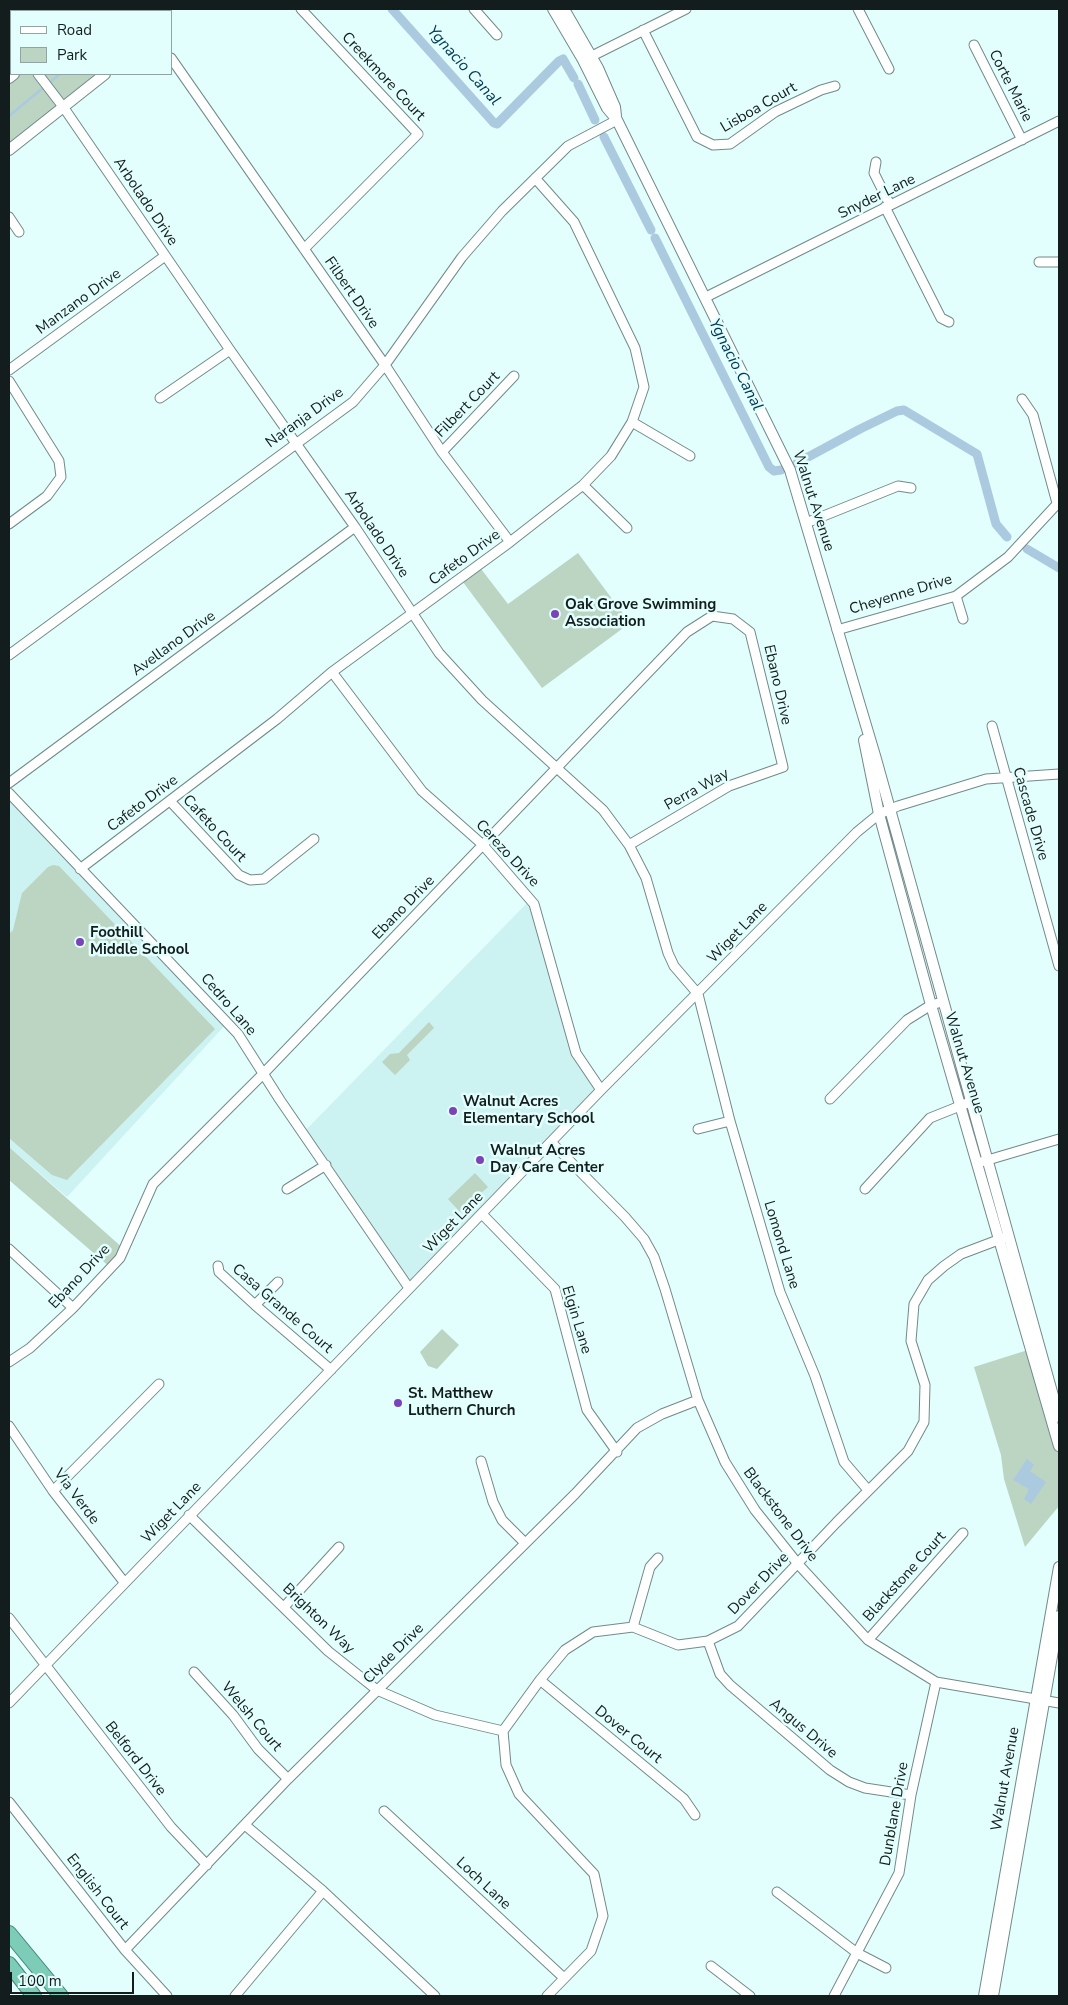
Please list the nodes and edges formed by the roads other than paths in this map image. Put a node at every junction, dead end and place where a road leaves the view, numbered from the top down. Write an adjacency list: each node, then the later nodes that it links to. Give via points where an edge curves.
1 (301, 9): 26 (street, Creekmore Court, via 418,134)
2 (474, 9): 8 (street)
3 (553, 9): 10 (street, Walnut Avenue)
4 (564, 9): 10 (street, Walnut Avenue)
5 (686, 9): 7 (street)
6 (858, 9): 12 (street)
7 (642, 30): 10 (street); 15 (street, Lisboa Court, via 697,137 713,145 730,144 775,112)
8 (497, 35)
9 (974, 45): 19 (street, Corte Marie)
10 (587, 58): 17 (street, Walnut Avenue, via 607,108)
11 (172, 59): 26 (street, Filbert Drive)
12 (889, 69)
13 (104, 75): 16 (street)
14 (40, 77): 16 (street, Arbolado Drive)
15 (835, 86)
16 (62, 105): 20 (street); 27 (street, Arbolado Drive)
17 (617, 120): 22 (street, Naranja Drive, via 568,146); 30 (street, Walnut Avenue)
18 (1059, 121): 19 (street, Snyder Lane)
19 (1022, 140): 23 (street, Snyder Lane)
20 (9, 150)
21 (876, 162): 23 (street, via 874,173)
22 (535, 178): 33 (street, Naranja Drive, via 462,257); 39 (street, Cafeto Drive, via 574,222 635,348 644,387)
23 (887, 206): 30 (street, Snyder Lane); 31 (street, via 941,318)
24 (9, 217): 25 (street)
25 (19, 232)
26 (304, 249): 33 (street, Filbert Drive)
27 (165, 256): 32 (street, Arbolado Drive); 34 (street, Manzano Drive)
28 (1039, 262): 29 (street)
29 (1059, 262)
30 (706, 297): 46 (street, Walnut Avenue, via 785,459)
31 (949, 322)
32 (230, 350): 37 (street); 40 (street, Arbolado Drive)
33 (385, 365): 40 (street, Naranja Drive, via 353,402); 41 (street, Filbert Drive)
34 (9, 370)
35 (514, 376): 41 (street, Filbert Court)
36 (9, 381): 47 (street, via 59,461 60,477 47,496)
37 (160, 398)
38 (1022, 399): 45 (street, via 1033,415)
39 (632, 422): 42 (street); 43 (street, Cafeto Drive, via 611,456)
40 (295, 442): 48 (street, Arbolado Drive); 55 (street, Naranja Drive)
41 (442, 452): 50 (street, Filbert Drive)
42 (690, 456)
43 (583, 485): 49 (street); 50 (street, Cafeto Drive)
44 (911, 488): 46 (street, via 898,486)
45 (1058, 503): 51 (street, Cheyenne Drive, via 1008,557)
46 (806, 522): 54 (street, Walnut Avenue)
47 (9, 524)
48 (355, 527): 52 (street, Arbolado Drive); 63 (street, Avellano Drive)
49 (627, 528)
50 (510, 542): 52 (street, Cafeto Drive)
51 (956, 596): 53 (street); 54 (street, Cheyenne Drive)
52 (413, 614): 56 (street, Cafeto Drive); 59 (street, Arbolado Drive, via 456,673)
53 (962, 619)
54 (837, 630): 57 (street, Walnut Avenue)
55 (9, 655)
56 (332, 672): 65 (street, Cafeto Drive, via 277,719); 69 (street, Cerezo Drive, via 422,791)
57 (852, 686): 66 (street, Walnut Avenue); 67 (street, Walnut Avenue)
58 (992, 726): 62 (street, Cascade Drive)
59 (558, 767): 60 (street, Ebano Drive, via 688,632 712,616 733,619 750,632); 69 (street, Ebano Drive); 70 (street, Arbolado Drive, via 604,810)
60 (783, 767): 70 (street, Perra Way, via 729,786)
61 (1059, 774): 62 (street, Wiget Lane)
62 (1006, 777): 66 (street, Wiget Lane); 72 (street, Cascade Drive)
63 (9, 783)
64 (9, 793): 71 (street, Cedro Lane)
65 (170, 800): 68 (street, Cafeto Court, via 239,875 250,880 264,879); 71 (street, Cafeto Drive)
66 (890, 809): 67 (street, Wiget Lane); 74 (street, Walnut Avenue)
67 (879, 814): 73 (street, Wiget Lane, via 857,832); 75 (street, Walnut Avenue)
68 (314, 839)
69 (484, 844): 76 (street, Ebano Drive); 77 (street, Cerezo Drive, via 534,904 576,1053)
70 (630, 845): 73 (street, Arbolado Drive, via 646,878 668,953 674,966)
71 (80, 869): 76 (street, Cedro Lane, via 223,1016)
72 (1059, 963)
73 (698, 994): 77 (street, Wiget Lane); 80 (street, Lomond Lane)
74 (942, 1002): 75 (street); 79 (street, Walnut Avenue)
75 (931, 1005): 78 (street, via 907,1020); 79 (street, Walnut Avenue)
76 (263, 1074): 85 (street, Cedro Lane); 95 (street, Ebano Drive, via 153,1184 120,1258)
77 (601, 1090): 83 (street, Wiget Lane)
78 (830, 1099)
79 (966, 1103): 84 (street, Walnut Avenue); 87 (street, via 930,1118)
80 (730, 1121): 81 (street); 105 (street, Lomond Lane, via 780,1292 815,1376 844,1462)
81 (698, 1129)
82 (1059, 1139): 84 (street)
83 (551, 1142): 88 (street, Wiget Lane); 99 (street, Blackstone Drive, via 644,1239 666,1289)
84 (983, 1162): 89 (street, Walnut Avenue)
85 (326, 1165): 86 (street); 93 (street, Cedro Lane)
86 (287, 1188)
87 (864, 1189)
88 (482, 1214): 93 (street, Wiget Lane); 103 (street, Elgin Lane, via 555,1289 587,1410)
89 (1003, 1238): 100 (street, Walnut Avenue); 102 (street, Walnut Avenue); 105 (street, Dover Drive, via 961,1254 944,1266 928,1280 914,1304 911,1341 925,1385 924,1422 908,1451)
90 (9, 1249): 95 (street)
91 (218, 1266): 94 (street, Casa Grande Court, via 219,1272)
92 (278, 1282): 94 (street)
93 (409, 1288): 97 (street, Wiget Lane)
94 (255, 1305): 97 (street, Casa Grande Court)
95 (73, 1308): 96 (street, Ebano Drive, via 30,1348)
96 (9, 1362)
97 (331, 1370): 107 (street, Wiget Lane)
98 (159, 1384): 106 (street)
99 (698, 1400): 103 (street, Clyde Drive, via 637,1428); 112 (street, Blackstone Drive, via 725,1462 755,1510)
100 (1059, 1417)
101 (9, 1426): 106 (street, Via Verde)
102 (1059, 1446)
103 (617, 1452): 109 (street, Clyde Drive)
104 (481, 1461): 109 (street, via 502,1520)
105 (868, 1490): 112 (street, Dover Drive)
106 (54, 1491): 114 (street, Via Verde)
107 (189, 1515): 114 (street, Wiget Lane); 115 (street, Brighton Way)
108 (963, 1533): 119 (street, Blackstone Court)
109 (525, 1543): 125 (street, Clyde Drive)
110 (339, 1547): 115 (street)
111 (658, 1558): 118 (street, via 650,1567)
112 (798, 1564): 119 (street, Blackstone Drive); 120 (street, Dover Drive, via 738,1626)
113 (1059, 1567): 126 (street, Walnut Avenue)
114 (124, 1582): 121 (street, Wiget Lane)
115 (284, 1607): 125 (street, Brighton Way, via 328,1651)
116 (1059, 1616): 126 (street, Walnut Avenue)
117 (9, 1618): 121 (street, Belford Drive)
118 (633, 1627): 120 (street, Dover Drive, via 678,1646); 123 (street, via 593,1632 565,1650)
119 (868, 1640): 124 (street, Blackstone Drive)
120 (708, 1642): 131 (street, Angus Drive, via 720,1674 730,1685 830,1770 865,1788)
121 (46, 1665): 127 (street, Wiget Lane); 136 (street, Belford Drive, via 171,1827)
122 (194, 1672): 130 (street, Welsh Court, via 233,1715 258,1749)
123 (540, 1680): 129 (street); 134 (street, Dover Court, via 684,1799)
124 (936, 1682): 126 (street, Blackstone Drive); 131 (street, Dunblane Drive)
125 (376, 1690): 129 (street, Brighton Way, via 434,1715); 130 (street, Clyde Drive)
126 (1039, 1700): 128 (street, Blackstone Drive); 154 (street, Walnut Avenue); 155 (street, Walnut Avenue)
127 (9, 1703)
128 (1059, 1703)
129 (503, 1732): 145 (street, via 506,1765 519,1794 594,1874 603,1916 591,1951)
130 (288, 1779): 135 (street, Clyde Drive)
131 (911, 1795): 141 (street, Dunblane Drive, via 899,1873)
132 (9, 1802): 140 (street, English Court)
133 (384, 1811): 145 (street, Loch Lane)
134 (695, 1815)
135 (245, 1825): 136 (street, Clyde Drive); 137 (street)
136 (207, 1865): 140 (street, Clyde Drive)
137 (323, 1891): 149 (street); 150 (street)
138 (777, 1892): 141 (street)
139 (9, 1933): 147 (highway)
140 (125, 1950): 148 (street, English Court)
141 (858, 1953): 144 (street); 153 (street, Dunblane Drive)
142 (9, 1964): 146 (highway)
143 (711, 1966): 152 (street)
144 (886, 1968)
145 (564, 1978): 151 (street)
146 (34, 1996)
147 (61, 1996)
148 (166, 1996)
149 (235, 1996)
150 (435, 1996)
151 (547, 1996)
152 (750, 1996)
153 (834, 1996)
154 (984, 1996)
155 (994, 1996)

